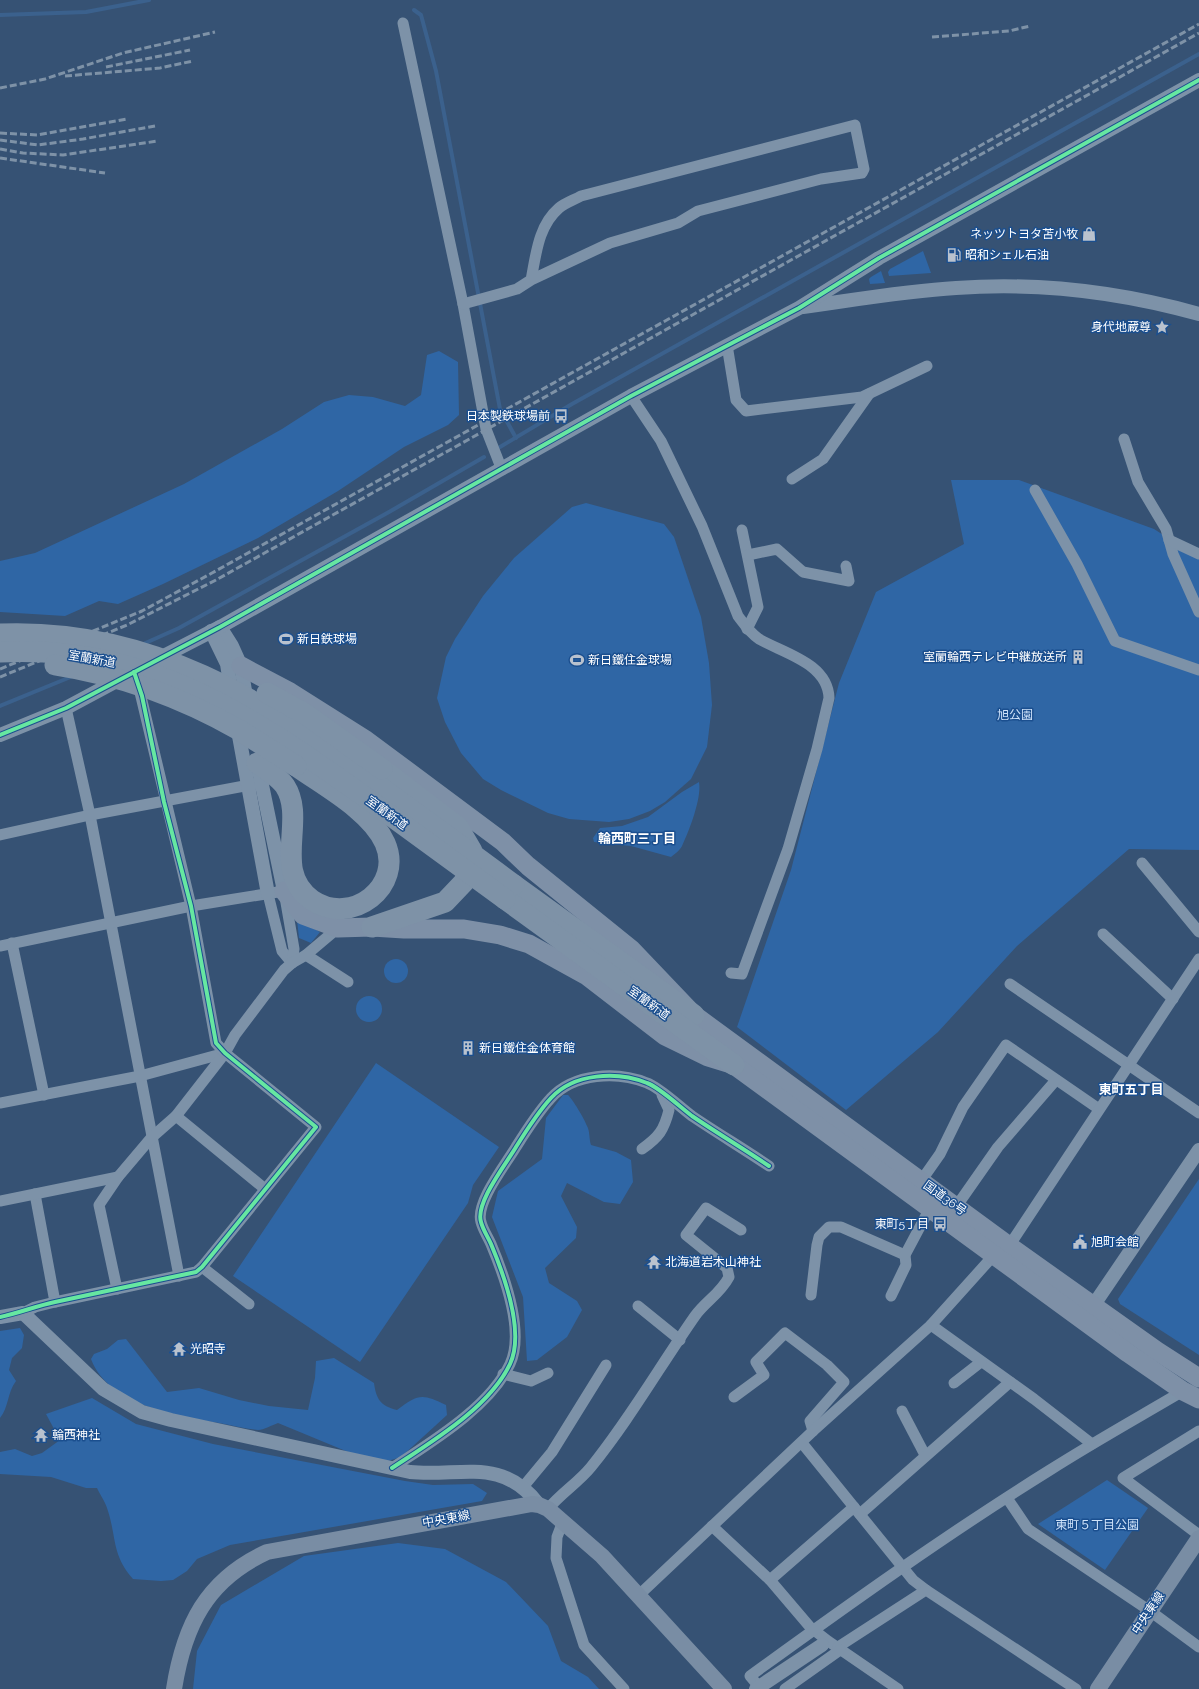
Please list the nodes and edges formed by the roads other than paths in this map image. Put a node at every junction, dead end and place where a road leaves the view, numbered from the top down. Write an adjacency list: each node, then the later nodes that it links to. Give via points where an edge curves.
1 (403, 23): 4 (street)
2 (1198, 83): 5 (street, via 879,258)
3 (531, 280): 3 (street, via 610,243 678,223 698,211 821,179 862,173 864,169 854,125 581,196 560,207 549,219 540,235); 4 (street, via 517,289)
4 (473, 302): 12 (street, via 486,429)
5 (799, 308): 6 (street, via 933,290 1029,286 1128,297); 7 (street)
6 (1199, 314)
7 (727, 345): 9 (street, via 736,400 746,411 862,397); 10 (street)
8 (927, 366): 9 (street)
9 (869, 394): 13 (street, via 823,459)
10 (632, 396): 12 (street); 23 (street, via 661,442 702,526 738,616)
11 (1124, 439): 16 (street, via 1138,482 1166,529)
12 (502, 470): 22 (street)
13 (792, 479)
14 (1035, 490): 28 (street, via 1077,564 1115,641)
15 (742, 530): 17 (street)
16 (1169, 540): 18 (street); 20 (street)
17 (748, 554): 19 (street, via 777,549 803,572 850,581); 23 (street, via 758,607)
18 (1199, 554)
19 (846, 566)
20 (1199, 612)
21 (0, 622): 43 (highway, bridge, via 50,622 98,627 160,643 238,677 305,714 458,827 472,851 472,864 464,882 445,902)
22 (216, 629): 27 (street, via 232,646); 29 (street); 34 (street, via 227,664)
23 (747, 629): 52 (street, via 757,638 813,668 829,689 829,698 788,849 742,974)
24 (0, 634): 40 (highway, 室蘭新道, bridge, via 43,634 120,646 182,666 223,685 270,710 320,743)
25 (0, 652): 40 (highway, 室蘭新道, bridge, via 37,651 124,664 178,683 236,710)
26 (0, 658): 32 (highway, bridge, via 58,666 151,689 238,730 296,766 364,816 378,831 385,844 388,858 386,874 380,888 368,901 351,909 329,908 312,900 300,887 293,873 290,854 291,798 284,785)
27 (241, 666): 32 (street); 56 (highway, 国道36号, via 290,692 366,740 503,842 528,866 632,950)
28 (1199, 670)
29 (134, 672): 30 (street); 35 (street, via 142,696)
30 (66, 708): 31 (street); 36 (street)
31 (0, 735)
32 (258, 762): 33 (street)
33 (262, 783): 34 (street); 39 (street)
34 (247, 786): 35 (street); 39 (street)
35 (164, 802): 36 (street); 41 (street)
36 (90, 815): 37 (street); 42 (street)
37 (0, 835)
38 (1142, 863): 45 (street)
39 (276, 892): 41 (street); 44 (highway, 国道36号, via 303,915); 51 (street, via 294,949); 51 (street, via 282,950)
40 (510, 892): 56 (highway, 室蘭新道); 58 (highway, 室蘭新道)
41 (190, 906): 42 (street); 57 (street, via 216,1043)
42 (110, 923): 47 (street); 60 (street)
43 (372, 927): 44 (highway, 国道36号); 58 (highway, 国道36号, via 464,929 528,944 587,976 665,1036)
44 (338, 928): 49 (street)
45 (1199, 932)
46 (1103, 934): 55 (street)
47 (12, 943): 48 (street); 63 (street)
48 (0, 946)
49 (306, 956): 51 (street); 53 (street)
50 (1199, 959): 55 (street)
51 (292, 963): 57 (street, via 284,970)
52 (731, 973)
53 (348, 982)
54 (1010, 984): 59 (street)
55 (1173, 999): 59 (street)
56 (694, 1015): 73 (highway, 国道36号)
57 (224, 1053): 60 (street); 67 (street); 74 (street, via 316,1127)
58 (734, 1065): 78 (highway, 国道36号)
59 (1130, 1065): 65 (street); 66 (street)
60 (140, 1076): 63 (street); 68 (street)
61 (1056, 1080): 65 (street); 73 (street, via 1006,1045 963,1107 940,1154); 77 (street, via 998,1147)
62 (660, 1092): 69 (street, via 669,1110 665,1124 661,1133); 71 (street); 98 (street, via 648,1083 607,1076 579,1080 568,1085 551,1098 519,1142 485,1198 480,1221 505,1285 514,1324 516,1344 510,1364)
63 (44, 1095): 64 (street)
64 (0, 1103)
65 (1098, 1109): 80 (street)
66 (1199, 1114)
67 (176, 1116): 68 (street); 74 (street)
68 (151, 1138): 72 (street); 83 (street)
69 (642, 1149)
70 (1199, 1150): 90 (street)
71 (769, 1166)
72 (118, 1177): 75 (street); 84 (street, via 99,1205)
73 (921, 1180): 77 (highway, 国道36号)
74 (266, 1189): 82 (street)
75 (35, 1194): 76 (street); 87 (street)
76 (0, 1201)
77 (956, 1206): 80 (highway, 国道36号)
78 (930, 1208): 80 (highway, 国道36号); 81 (street)
79 (741, 1230): 94 (street, via 706,1208 686,1235 727,1268 729,1277 722,1289 696,1314)
80 (1001, 1250): 90 (highway, 国道36号); 93 (street); 102 (highway, 国道36号)
81 (905, 1255): 85 (street, via 841,1227 830,1227 819,1237); 86 (street, via 906,1265)
82 (202, 1267): 83 (street, via 196,1272); 88 (street)
83 (178, 1276): 84 (street)
84 (117, 1289): 87 (street)
85 (812, 1295)
86 (891, 1296)
87 (55, 1302): 91 (street)
88 (249, 1304)
89 (638, 1306): 94 (street)
90 (1093, 1306): 99 (highway, 国道36号)
91 (23, 1313): 92 (street); 110 (street, via 103,1389 142,1412)
92 (0, 1317)
93 (930, 1325): 95 (street); 105 (street)
94 (680, 1340): 113 (street, via 607,1447 584,1475)
95 (981, 1362): 100 (street); 101 (street)
96 (606, 1365): 111 (street, via 552,1452)
97 (548, 1373): 98 (street, via 531,1381)
98 (503, 1374): 110 (street, via 484,1398 450,1430)
99 (1199, 1378)
100 (1010, 1382): 108 (street); 109 (street)
101 (954, 1383)
102 (1191, 1395): 108 (street)
103 (734, 1397): 105 (street, via 764,1375 756,1362 784,1333 827,1365 844,1382 810,1421)
104 (902, 1411): 109 (street)
105 (813, 1431): 107 (street)
106 (1199, 1431): 117 (street, via 1123,1478)
107 (802, 1443): 114 (street); 116 (street)
108 (1092, 1444): 112 (street)
109 (925, 1455): 114 (street)
110 (392, 1468): 111 (street, via 430,1474 487,1472 506,1477)
111 (523, 1487): 113 (street)
112 (1007, 1498): 119 (street); 123 (street, via 1028,1529)
113 (544, 1507): 115 (main road); 127 (main road, 中央東線, via 521,1506 275,1551 254,1558 221,1582 197,1613 180,1656)
114 (857, 1510): 119 (street); 120 (street)
115 (563, 1521): 122 (main road, via 602,1556); 128 (street, via 556,1558 584,1646)
116 (712, 1526): 120 (street); 122 (street)
117 (1199, 1535)
118 (1199, 1538): 123 (main road, 中央東線)
119 (903, 1567): 121 (street, via 913,1580); 124 (street)
120 (770, 1580): 124 (street)
121 (926, 1590): 125 (street); 134 (street)
122 (639, 1595): 129 (main road)
123 (1150, 1611): 126 (street); 135 (main road, 中央東線)
124 (814, 1629): 125 (street); 131 (street, via 750,1676)
125 (832, 1646): 130 (street, bridge); 132 (street); 133 (street)
126 (1199, 1647)
127 (174, 1689)
128 (624, 1689)
129 (724, 1689)
130 (756, 1689)
131 (761, 1689)
132 (785, 1689)
133 (898, 1689)
134 (1076, 1689)
135 (1098, 1689)

